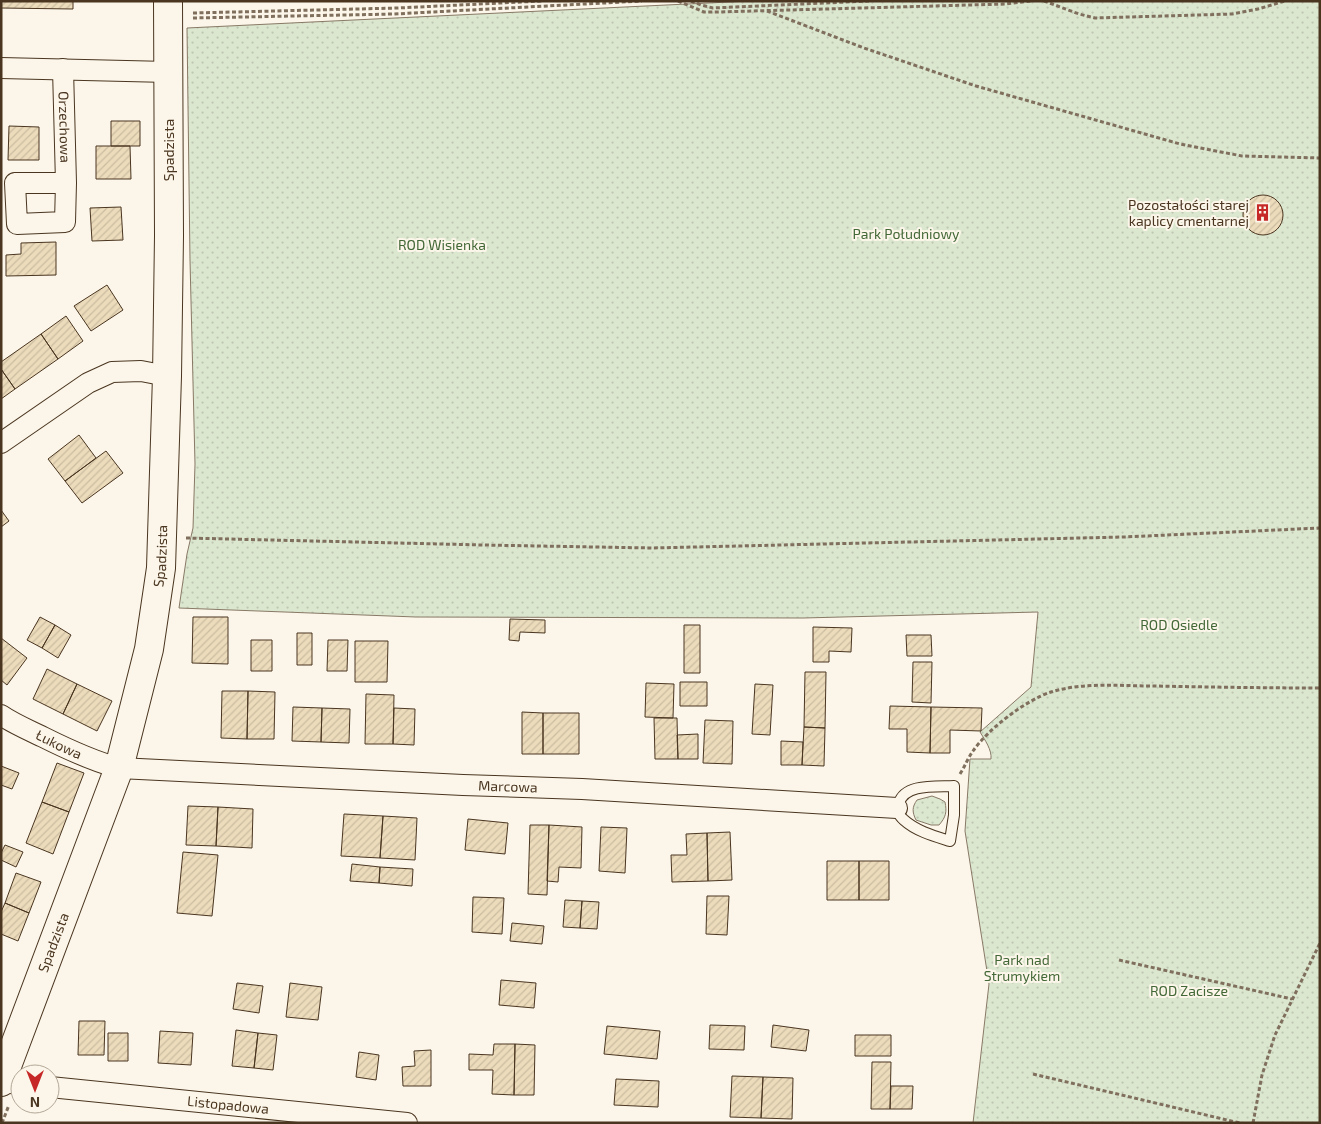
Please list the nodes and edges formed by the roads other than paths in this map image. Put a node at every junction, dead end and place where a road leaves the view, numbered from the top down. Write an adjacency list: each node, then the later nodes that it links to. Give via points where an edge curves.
1 (173, 9): 4 (street, Spadzista)
2 (1, 68): 3 (street, Orzechowa)
3 (63, 70): 4 (street, Orzechowa); 5 (street, Orzechowa)
4 (168, 72): 6 (street, Spadzista)
5 (66, 184)
6 (167, 376): 7 (street, via 141,371 112,372 88,383); 9 (street, Spadzista, via 161,568 149,649)
7 (1, 443)
8 (1, 715): 9 (street, Łukowa, via 63,747)
9 (119, 768): 10 (street, Marcowa, via 582,789); 11 (street, Spadzista)
10 (897, 808): 10 (lane, via 904,794 916,789 954,786 950,841 910,825)
11 (1, 1082)
12 (60, 1088): 13 (street, Listopadowa)
13 (407, 1123)

